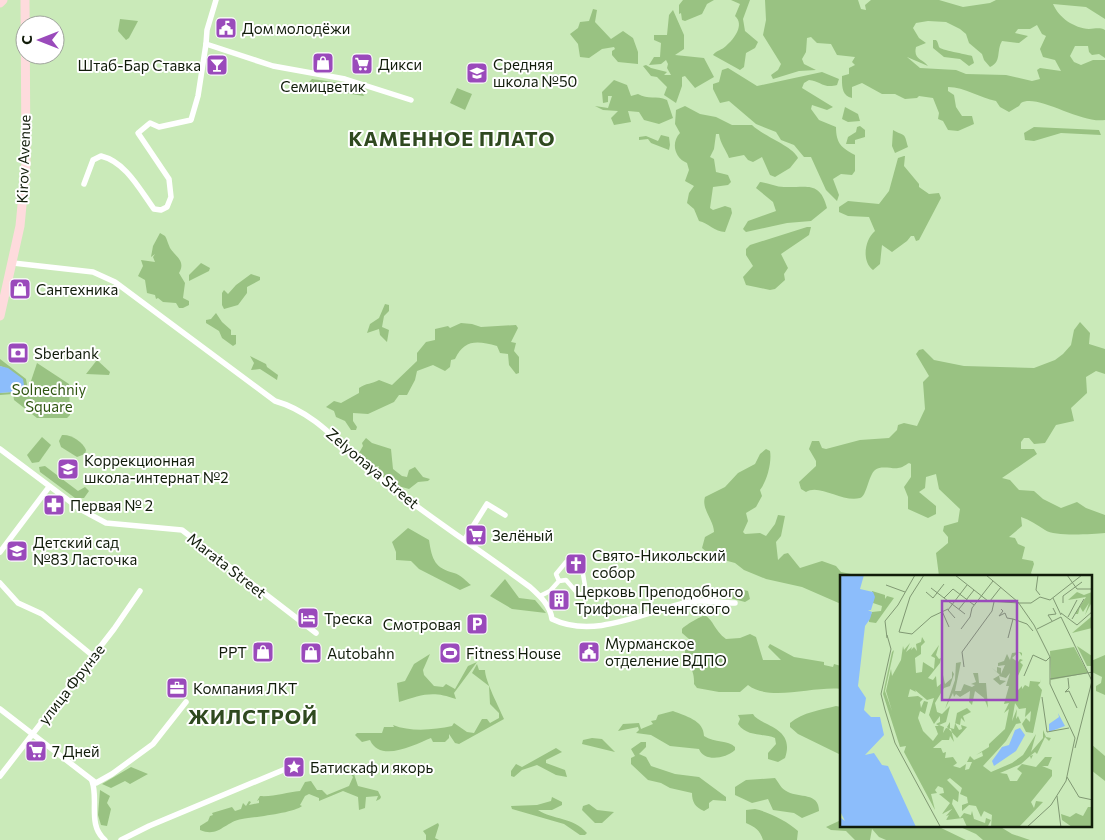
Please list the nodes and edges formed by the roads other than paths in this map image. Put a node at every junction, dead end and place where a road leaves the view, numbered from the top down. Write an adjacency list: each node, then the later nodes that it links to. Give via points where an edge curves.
1 (3, 0): 4 (main road)
2 (216, 0): 5 (street)
3 (25, 2): 8 (main road, Kirov Avenue, via 26,163 20,226)
4 (0, 3)
5 (206, 44): 6 (street, via 273,66 345,78); 7 (street, via 191,120 159,127 150,123 138,132 169,179 171,197 167,207 161,210 154,208 136,182 109,158 101,156 93,160)
6 (411, 100)
7 (84, 184)
8 (12, 264): 9 (main road, Kirov Avenue); 13 (street, Zelyonaya Street, via 93,272 111,280 275,401 292,406 318,423 377,476)
9 (0, 314)
10 (0, 449): 11 (street, Marata Street)
11 (50, 487): 14 (street); 20 (street, Marata Street, via 87,514 106,523 182,530)
12 (504, 515): 13 (street, via 487,504)
13 (465, 539): 18 (street, Zelyonaya Street)
14 (0, 552)
15 (559, 581): 15 (street, via 566,580 580,595 586,592 581,562 574,558 556,574); 18 (street)
16 (0, 583): 21 (street, via 18,603 42,614)
17 (140, 591): 21 (street, улица Фрунзе)
18 (540, 596): 19 (street, Zelyonaya Street, via 551,611 552,619 566,626 583,627 630,619 692,602)
19 (735, 603)
20 (316, 633)
21 (93, 656): 24 (street, улица Фрунзе)
22 (186, 702): 27 (street, via 153,744 100,781)
23 (0, 709): 24 (street)
24 (32, 735): 26 (street, улица Фрунзе); 27 (street)
25 (288, 768): 29 (street)
26 (0, 776)
27 (92, 781): 28 (street, via 94,819 99,835)
28 (105, 840)
29 (121, 840)

